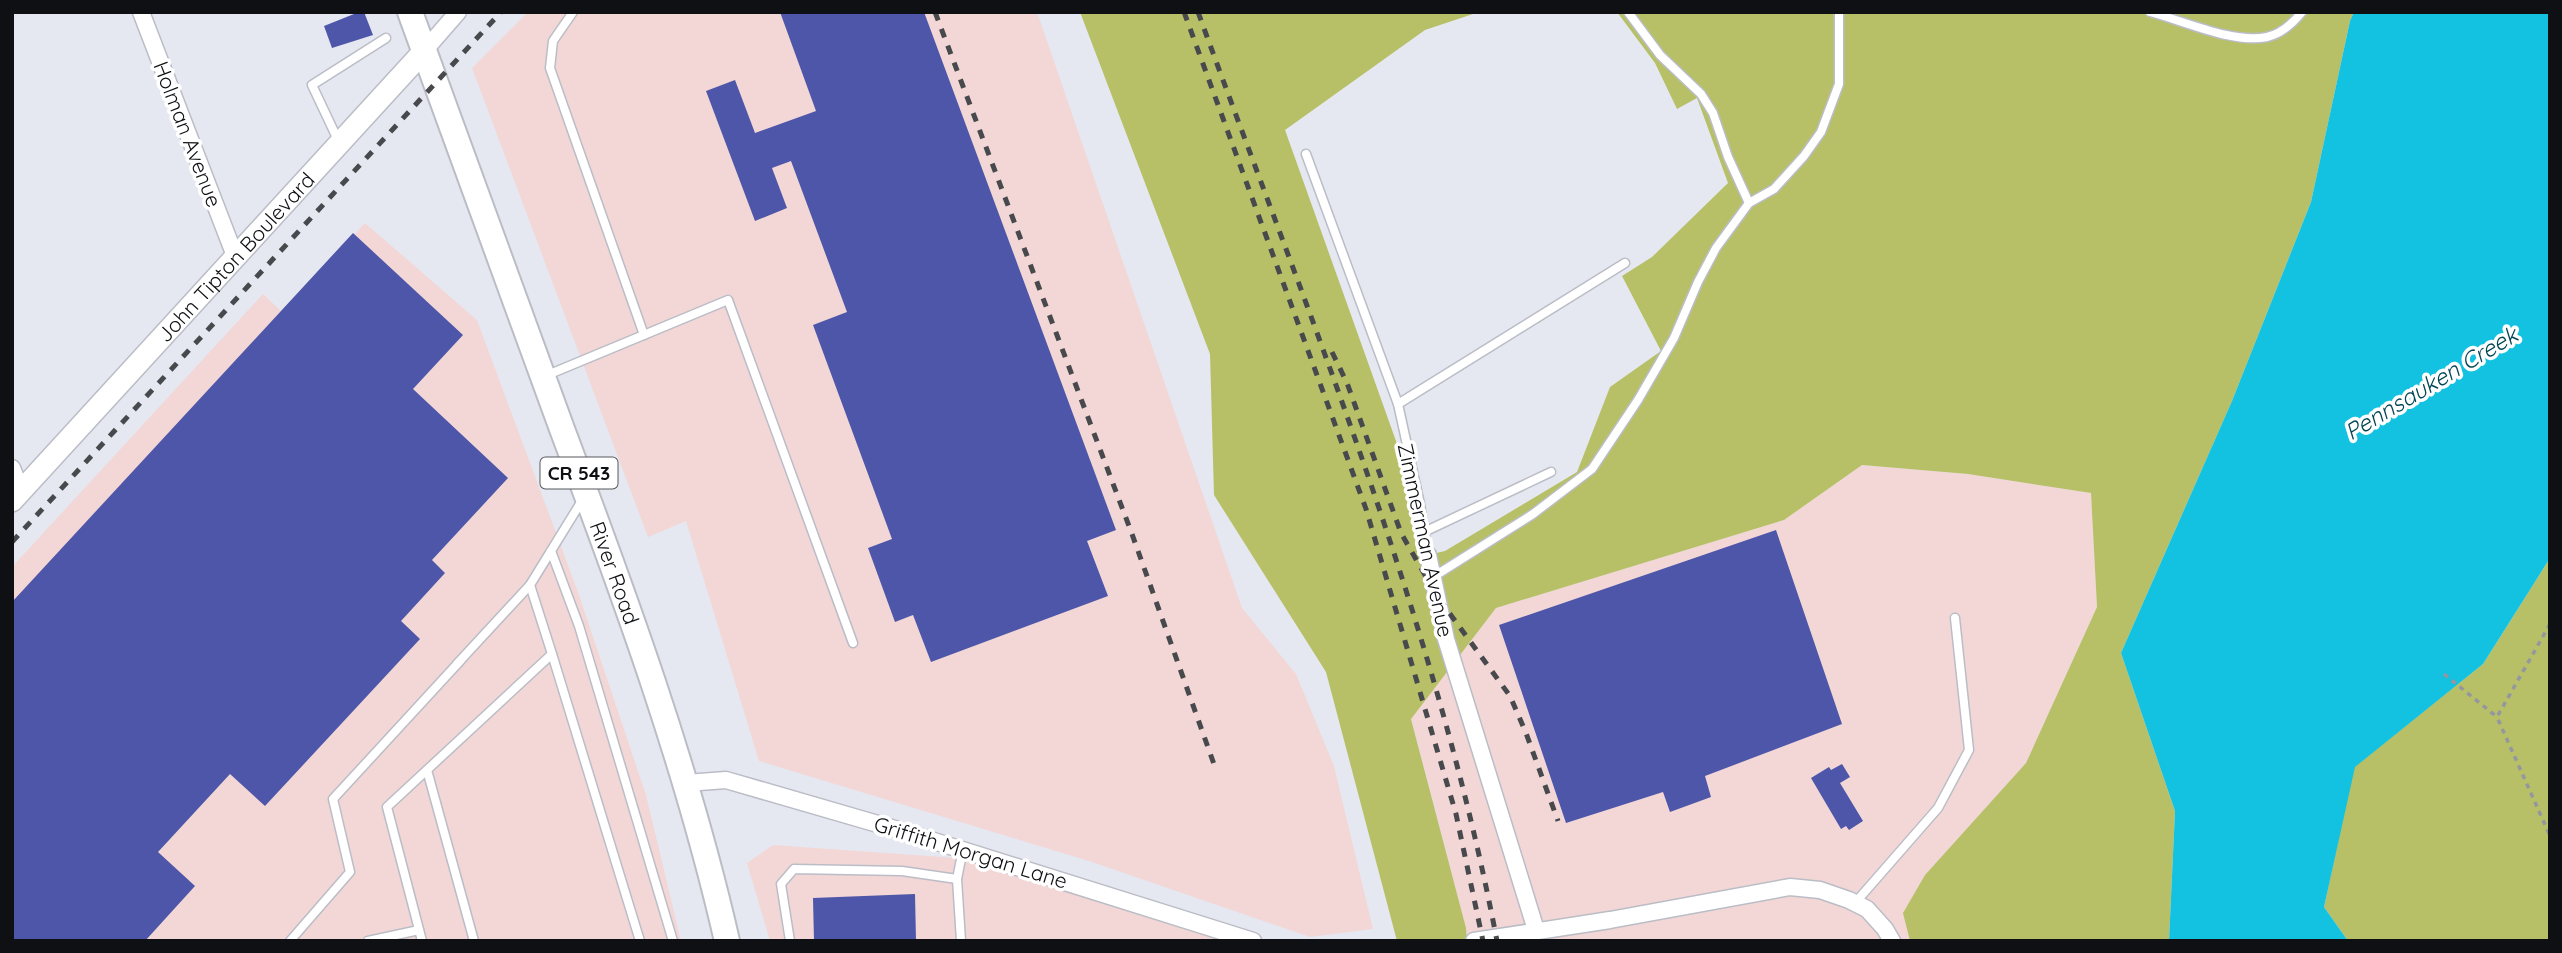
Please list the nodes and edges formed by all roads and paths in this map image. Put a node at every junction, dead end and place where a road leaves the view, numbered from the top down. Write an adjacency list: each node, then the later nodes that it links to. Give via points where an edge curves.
1 (141, 12): 14 (street, Holman Avenue)
2 (410, 12): 10 (main road, River Road / CR 543)
3 (458, 12): 10 (street, John Tipton Boulevard)
4 (573, 12): 16 (lane, via 553,41 550,68)
5 (1628, 12): 13 (lane, via 1660,54 1701,94)
6 (1839, 12): 13 (lane, via 1839,84 1821,132 1774,189)
7 (2150, 12): 8 (lane, via 2215,33 2268,37 2290,26)
8 (2302, 12)
9 (386, 38): 11 (lane, via 312,85)
10 (424, 51): 11 (street, John Tipton Boulevard); 17 (main road, River Road / CR 543)
11 (339, 143): 14 (street, John Tipton Boulevard)
12 (1306, 154): 18 (lane, Zimmerman Avenue)
13 (1749, 203): 26 (lane, via 1716,248 1674,338 1592,468 1534,514)
14 (235, 256): 22 (street, John Tipton Boulevard)
15 (1625, 263): 18 (lane)
16 (644, 335): 17 (lane); 30 (lane, via 728,300)
17 (543, 376): 21 (main road, River Road / CR 543)
18 (1398, 404): 23 (lane, Zimmerman Avenue)
19 (12, 468): 22 (street)
20 (1551, 472): 23 (lane)
21 (586, 494): 24 (lane); 35 (main road, River Road / CR 543)
22 (17, 496)
23 (1424, 532): 25 (lane, Zimmerman Avenue)
24 (551, 551): 27 (lane); 47 (lane, via 579,626)
25 (1427, 555): 26 (street, Zimmerman Avenue)
26 (1432, 577): 41 (street, Zimmerman Avenue, via 1446,639)
27 (530, 585): 31 (lane); 42 (lane, via 333,799 350,872)
28 (1955, 618): 39 (lane, via 1969,750 1938,808)
29 (2550, 624): 33 (path)
30 (853, 643)
31 (552, 654): 34 (lane); 46 (lane)
32 (2444, 674): 33 (path)
33 (2497, 717): 36 (path)
34 (427, 770): 40 (lane, via 387,807); 45 (lane)
35 (686, 783): 37 (street, Griffith Morgan Lane, via 726,780); 48 (main road, River Road / CR 543)
36 (2550, 836)
37 (962, 849): 38 (lane); 51 (street, Griffith Morgan Lane)
38 (957, 879): 49 (lane, via 902,871 794,870 781,884); 50 (lane)
39 (1855, 903): 41 (street, via 1820,890 1790,887); 53 (street, via 1867,909)
40 (419, 930): 43 (lane); 44 (lane)
41 (1536, 930): 52 (street)
42 (290, 941)
43 (368, 941)
44 (422, 941)
45 (474, 941)
46 (640, 941)
47 (673, 941)
48 (727, 941)
49 (790, 941)
50 (961, 941)
51 (1252, 941)
52 (1474, 941)
53 (1892, 941)

